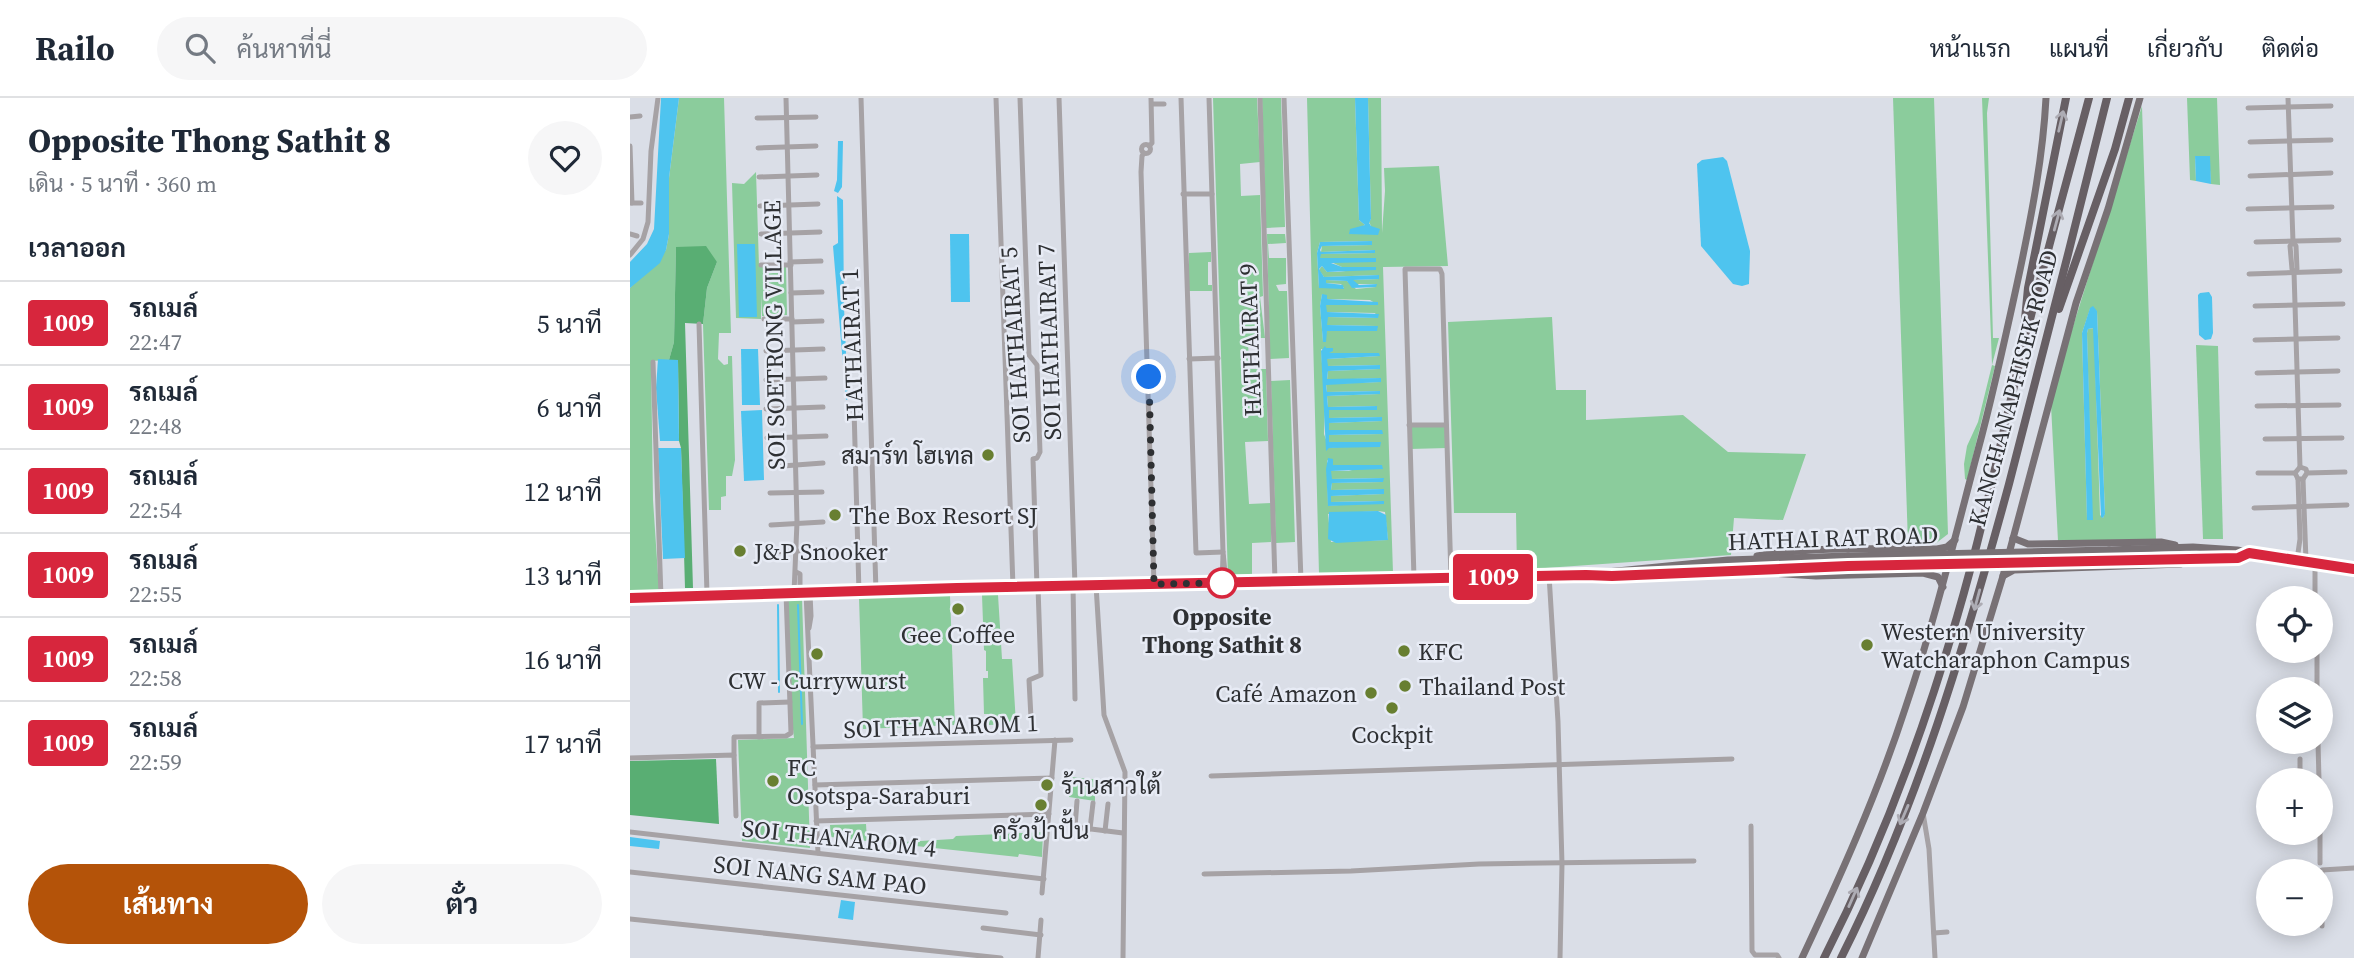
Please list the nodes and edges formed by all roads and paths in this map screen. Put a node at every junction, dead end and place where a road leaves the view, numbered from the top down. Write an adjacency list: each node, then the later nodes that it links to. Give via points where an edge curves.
1 (658, 98): 59 (street, via 648,222 643,239)
2 (786, 98): 27 (street, SOI SOETRONG VILLAGE)
3 (861, 98): 155 (street, HATHAIRAT 1)
4 (996, 98): 152 (street)
5 (1020, 98): 153 (street, SOI HATHAIRAT 5, via 1028,355 1037,365 1040,452 1033,459)
6 (1059, 98): 150 (street, SOI HATHAIRAT 7)
7 (1181, 98): 41 (street)
8 (1209, 98): 42 (street)
9 (1260, 98): 145 (street, HATHAIRAT 9)
10 (1284, 98): 146 (street)
11 (2046, 98): 125 (main road, via 2041,157 2022,260)
12 (2066, 98): 82 (highway, one-way to 12, via 2028,288)
13 (2089, 98): 82 (highway, KANCHANAPHISEK ROAD, one-way to 13)
14 (2107, 98): 78 (highway, KANCHANAPHISEK ROAD)
15 (2129, 98): 78 (highway)
16 (2140, 98): 124 (main road, via 2076,303)
17 (2288, 98): 21 (street)
18 (1152, 101): 19 (street); 148 (street, via 1152,143 1150,152 1144,153 1141,172)
19 (1164, 104)
20 (2331, 106): 21 (street)
21 (2289, 107): 22 (street); 28 (street)
22 (2248, 108)
23 (640, 116): 24 (street)
24 (630, 117)
25 (816, 117): 27 (street)
26 (757, 118): 27 (street)
27 (787, 118): 33 (street, SOI SOETRONG VILLAGE)
28 (2290, 140): 29 (street); 30 (street); 37 (street)
29 (2331, 140)
30 (2249, 142)
31 (630, 146): 44 (street)
32 (816, 146): 33 (street)
33 (787, 147): 34 (street); 38 (street, SOI SOETRONG VILLAGE)
34 (758, 148)
35 (2331, 173): 37 (street)
36 (817, 175): 38 (street)
37 (2291, 175): 39 (street); 50 (street)
38 (788, 176): 40 (street); 46 (street, SOI SOETRONG VILLAGE)
39 (2250, 176)
40 (759, 177)
41 (1183, 194): 42 (street); 84 (street)
42 (1212, 194): 83 (street)
43 (641, 202): 44 (street)
44 (631, 203)
45 (818, 204): 46 (street)
46 (789, 205): 47 (street); 52 (street, SOI SOETRONG VILLAGE)
47 (760, 206)
48 (2333, 207): 50 (street)
49 (2248, 209): 50 (street)
50 (2292, 209): 57 (street)
51 (820, 232): 52 (street)
52 (790, 233): 54 (street); 61 (street, SOI SOETRONG VILLAGE)
53 (630, 234): 55 (street)
54 (761, 234)
55 (637, 236)
56 (2339, 240): 57 (street)
57 (2292, 241): 58 (street); 64 (street, via 2296,246)
58 (2256, 242)
59 (631, 252)
60 (821, 261): 61 (street)
61 (791, 264): 62 (street); 67 (street, SOI SOETRONG VILLAGE)
62 (761, 265)
63 (2340, 271): 64 (street)
64 (2294, 272): 65 (street); 70 (street)
65 (2249, 274)
66 (822, 292): 67 (street)
67 (791, 293): 72 (street, SOI SOETRONG VILLAGE)
68 (2343, 304): 70 (street)
69 (2255, 306): 70 (street)
70 (2295, 306): 76 (street)
71 (764, 319): 72 (street)
72 (792, 321): 73 (street); 80 (street, SOI SOETRONG VILLAGE)
73 (822, 321)
74 (699, 324): 158 (street)
75 (2338, 338): 76 (street)
76 (2296, 339): 77 (street); 87 (street)
77 (2255, 340)
78 (2046, 345): 212 (highway, KANCHANAPHISEK ROAD, one-way to 212, via 1947,699 1908,807)
79 (823, 349): 80 (street)
80 (793, 350): 81 (street); 90 (street, SOI SOETRONG VILLAGE)
81 (766, 351)
82 (2021, 357): 211 (highway, KANCHANAPHISEK ROAD, one-way to 82, via 1873,852 1932,694 1988,502)
83 (1218, 358): 84 (street); 132 (street)
84 (1189, 359): 132 (street, via 1196,553)
85 (653, 362): 159 (street)
86 (2338, 371): 87 (street)
87 (2297, 372): 88 (street); 94 (street)
88 (2257, 373)
89 (825, 378): 90 (street)
90 (794, 379): 91 (street); 96 (street, SOI SOETRONG VILLAGE)
91 (766, 380)
92 (2339, 405): 94 (street)
93 (2257, 406): 94 (street)
94 (2298, 406): 106 (street)
95 (823, 407): 96 (street)
96 (794, 408): 98 (street); 103 (street, SOI SOETRONG VILLAGE)
97 (853, 408): 157 (street)
98 (766, 409)
99 (1409, 425): 100 (street); 100 (street, via 1405,269 1440,269); 143 (street)
100 (1446, 425): 144 (street)
101 (827, 436): 103 (street)
102 (767, 438): 103 (street)
103 (795, 438): 108 (street, SOI SOETRONG VILLAGE)
104 (2342, 438): 106 (street)
105 (2265, 439): 106 (street)
106 (2299, 439): 110 (street)
107 (824, 463): 108 (street)
108 (794, 464): 109 (street); 117 (street, SOI SOETRONG VILLAGE)
109 (769, 467)
110 (2300, 467): 113 (street); 114 (street)
111 (2345, 472): 113 (street)
112 (2258, 473): 114 (street)
113 (2307, 474): 114 (street)
114 (2298, 477): 119 (street)
115 (822, 492): 117 (street)
116 (770, 493): 117 (street)
117 (795, 493): 121 (street, SOI SOETRONG VILLAGE)
118 (2347, 505): 119 (street)
119 (2302, 506): 120 (street); 135 (street)
120 (2254, 508)
121 (797, 522): 122 (street); 123 (street); 129 (street, SOI SOETRONG VILLAGE)
122 (823, 522)
123 (771, 525)
124 (2013, 538): 126 (main road); 142 (main road)
125 (1955, 540): 134 (main road, via 1937,549 1775,552); 154 (main road)
126 (2037, 545): 127 (main road, via 2161,542); 137 (main road, via 2031,559)
127 (2193, 547): 131 (main road, HATHAI RAT ROAD); 134 (main road, HATHAI RAT ROAD, bridge)
128 (825, 550): 129 (street)
129 (796, 551): 130 (street); 156 (street, SOI SOETRONG VILLAGE, via 794,574)
130 (769, 552)
131 (2249, 553): 133 (main road, HATHAI RAT ROAD, via 2238,558); 135 (main road, HATHAI RAT ROAD)
132 (1223, 554): 147 (street)
133 (2191, 557): 137 (main road, via 2181,564); 139 (main road, HATHAI RAT ROAD, bridge)
134 (1728, 560): 141 (main road, HATHAI RAT ROAD)
135 (2302, 560): 136 (main road, HATHAI RAT ROAD)
136 (2315, 562): 138 (main road, HATHAI RAT ROAD); 151 (street)
137 (2037, 569): 142 (main road, via 2014,570)
138 (2354, 569)
139 (1728, 571): 141 (main road, HATHAI RAT ROAD); 154 (main road, via 1816,576 1923,573 1938,578)
140 (1549, 575): 141 (main road, HATHAI RAT ROAD); 144 (main road, HATHAI RAT ROAD); 172 (street)
141 (1586, 575)
142 (2003, 576): 180 (main road, via 1963,707)
143 (1414, 578): 144 (main road, HATHAI RAT ROAD); 146 (main road, HATHAI RAT ROAD)
144 (1451, 578)
145 (1275, 581): 146 (main road, HATHAI RAT ROAD); 147 (main road, HATHAI RAT ROAD)
146 (1301, 581)
147 (1224, 583): 148 (main road, HATHAI RAT ROAD)
148 (1154, 584): 149 (main road, HATHAI RAT ROAD)
149 (1096, 585): 150 (main road, HATHAI RAT ROAD); 188 (street, via 1104,715 1125,772)
150 (1074, 586): 153 (main road, HATHAI RAT ROAD); 161 (street, SOI HATHAIRAT 7)
151 (2315, 586)
152 (1013, 587): 153 (main road, HATHAI RAT ROAD); 155 (main road, HATHAI RAT ROAD)
153 (1037, 587): 163 (street, SOI HATHAIRAT 5, via 1041,675 1029,680)
154 (1943, 587): 210 (main road, via 1905,711)
155 (876, 592): 157 (main road, HATHAI RAT ROAD)
156 (799, 593): 157 (main road, HATHAI RAT ROAD); 158 (main road, HATHAI RAT ROAD); 162 (street); 167 (street, via 808,631)
157 (859, 593)
158 (707, 594): 159 (main road, HATHAI RAT ROAD)
159 (662, 597): 160 (main road, HATHAI RAT ROAD)
160 (630, 598)
161 (1075, 699)
162 (790, 702): 164 (street, via 791,733); 164 (street, via 759,703)
163 (1031, 718)
164 (759, 737): 168 (street, via 734,737)
165 (1055, 740): 166 (street, SOI THANAROM 1); 167 (street, SOI THANAROM 1); 175 (street)
166 (1071, 740)
167 (813, 747): 176 (street)
168 (734, 755): 169 (street); 182 (street)
169 (630, 758)
170 (1732, 759): 172 (street)
171 (2300, 759): 173 (street)
172 (1558, 765): 174 (street); 191 (street)
173 (2300, 768)
174 (1211, 776)
175 (1052, 778): 176 (street); 181 (street)
176 (815, 785): 183 (street)
177 (1077, 801): 185 (street, via 1074,827)
178 (1093, 803): 185 (street)
179 (1108, 804): 186 (street)
180 (1923, 813): 203 (street); 213 (main road)
181 (1049, 814): 183 (street); 196 (street)
182 (736, 816)
183 (816, 821): 189 (street)
184 (1751, 825): 209 (street, via 1752,951)
185 (1090, 829): 186 (street)
186 (1105, 831): 188 (street)
187 (630, 832): 189 (street, SOI THANAROM 4)
188 (1124, 833): 207 (street)
189 (818, 853): 196 (street, SOI THANAROM 4)
190 (1694, 860): 191 (street)
191 (1562, 864): 195 (street); 208 (street)
192 (2354, 868): 193 (street)
193 (2333, 869)
194 (630, 872): 198 (street, SOI NANG SAM PAO)
195 (1204, 874)
196 (1044, 879): 197 (street)
197 (1042, 893)
198 (1006, 913)
199 (630, 919): 205 (street)
200 (1041, 920): 204 (street)
201 (983, 928): 204 (street)
202 (1947, 932): 203 (street)
203 (1934, 933): 214 (street)
204 (1041, 935): 206 (street)
205 (1001, 958)
206 (1038, 958)
207 (1123, 958)
208 (1560, 958)
209 (1779, 958)
210 (1802, 958)
211 (1824, 958)
212 (1841, 958)
213 (1862, 958)
214 (1935, 958)

